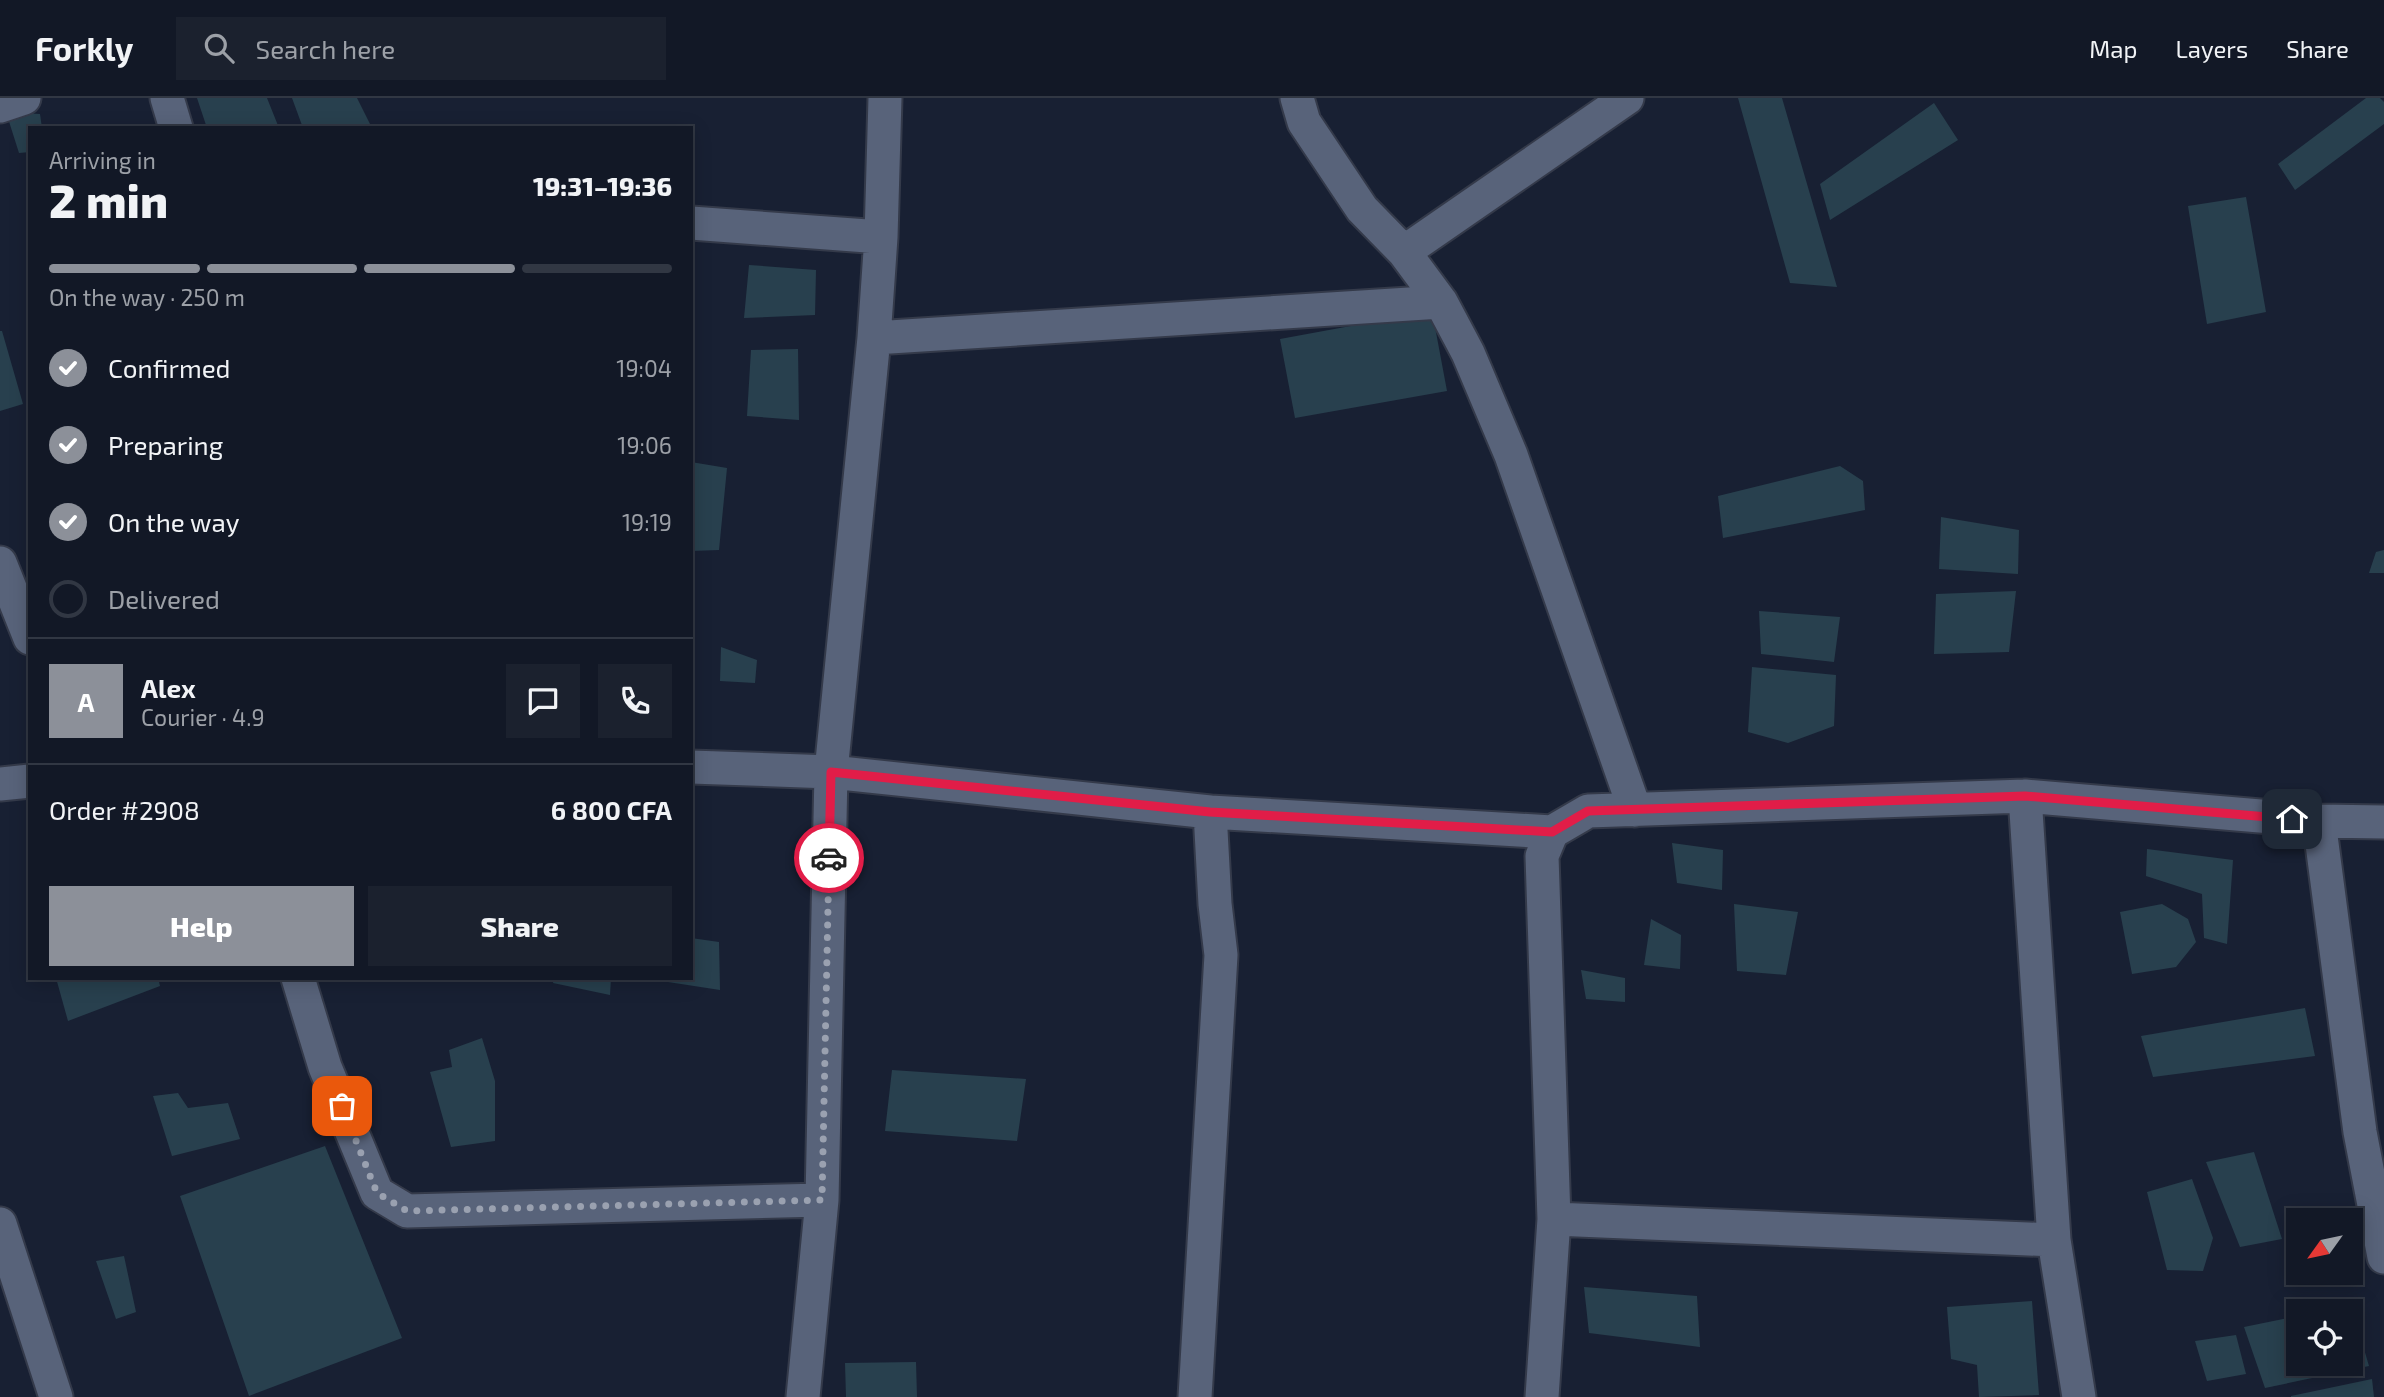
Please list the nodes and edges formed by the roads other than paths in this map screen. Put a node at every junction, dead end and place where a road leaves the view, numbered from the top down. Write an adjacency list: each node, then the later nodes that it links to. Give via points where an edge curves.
1 (24, 98): 6 (street)
2 (167, 98): 7 (street)
3 (885, 98): 9 (street)
4 (1297, 98): 10 (street, via 1304,122 1362,209)
5 (1627, 98): 10 (street)
6 (0, 106)
7 (175, 126)
8 (693, 223): 9 (street)
9 (881, 237): 12 (street)
10 (1404, 252): 11 (street)
11 (1441, 302): 12 (street); 20 (street, via 1511,455)
12 (874, 338): 16 (street)
13 (0, 563): 14 (street)
14 (28, 633)
15 (693, 767): 16 (street)
16 (831, 772): 21 (street); 26 (street)
17 (28, 781): 18 (street)
18 (0, 784)
19 (2025, 796): 20 (street); 22 (street); 29 (street)
20 (1635, 810): 24 (street, via 1588,811)
21 (1210, 812): 24 (street); 33 (street, via 1222,955)
22 (2319, 821): 23 (street); 30 (street, via 2360,1132)
23 (2384, 822)
24 (1552, 832): 27 (street, via 1542,856)
25 (299, 980): 26 (street, via 325,1068 377,1193 407,1211)
26 (822, 1200): 32 (street)
27 (1554, 1219): 29 (street); 34 (street)
28 (0, 1224): 31 (street)
29 (2054, 1240): 35 (street)
30 (2384, 1257)
31 (56, 1397)
32 (803, 1397)
33 (1195, 1397)
34 (1542, 1397)
35 (2079, 1397)

